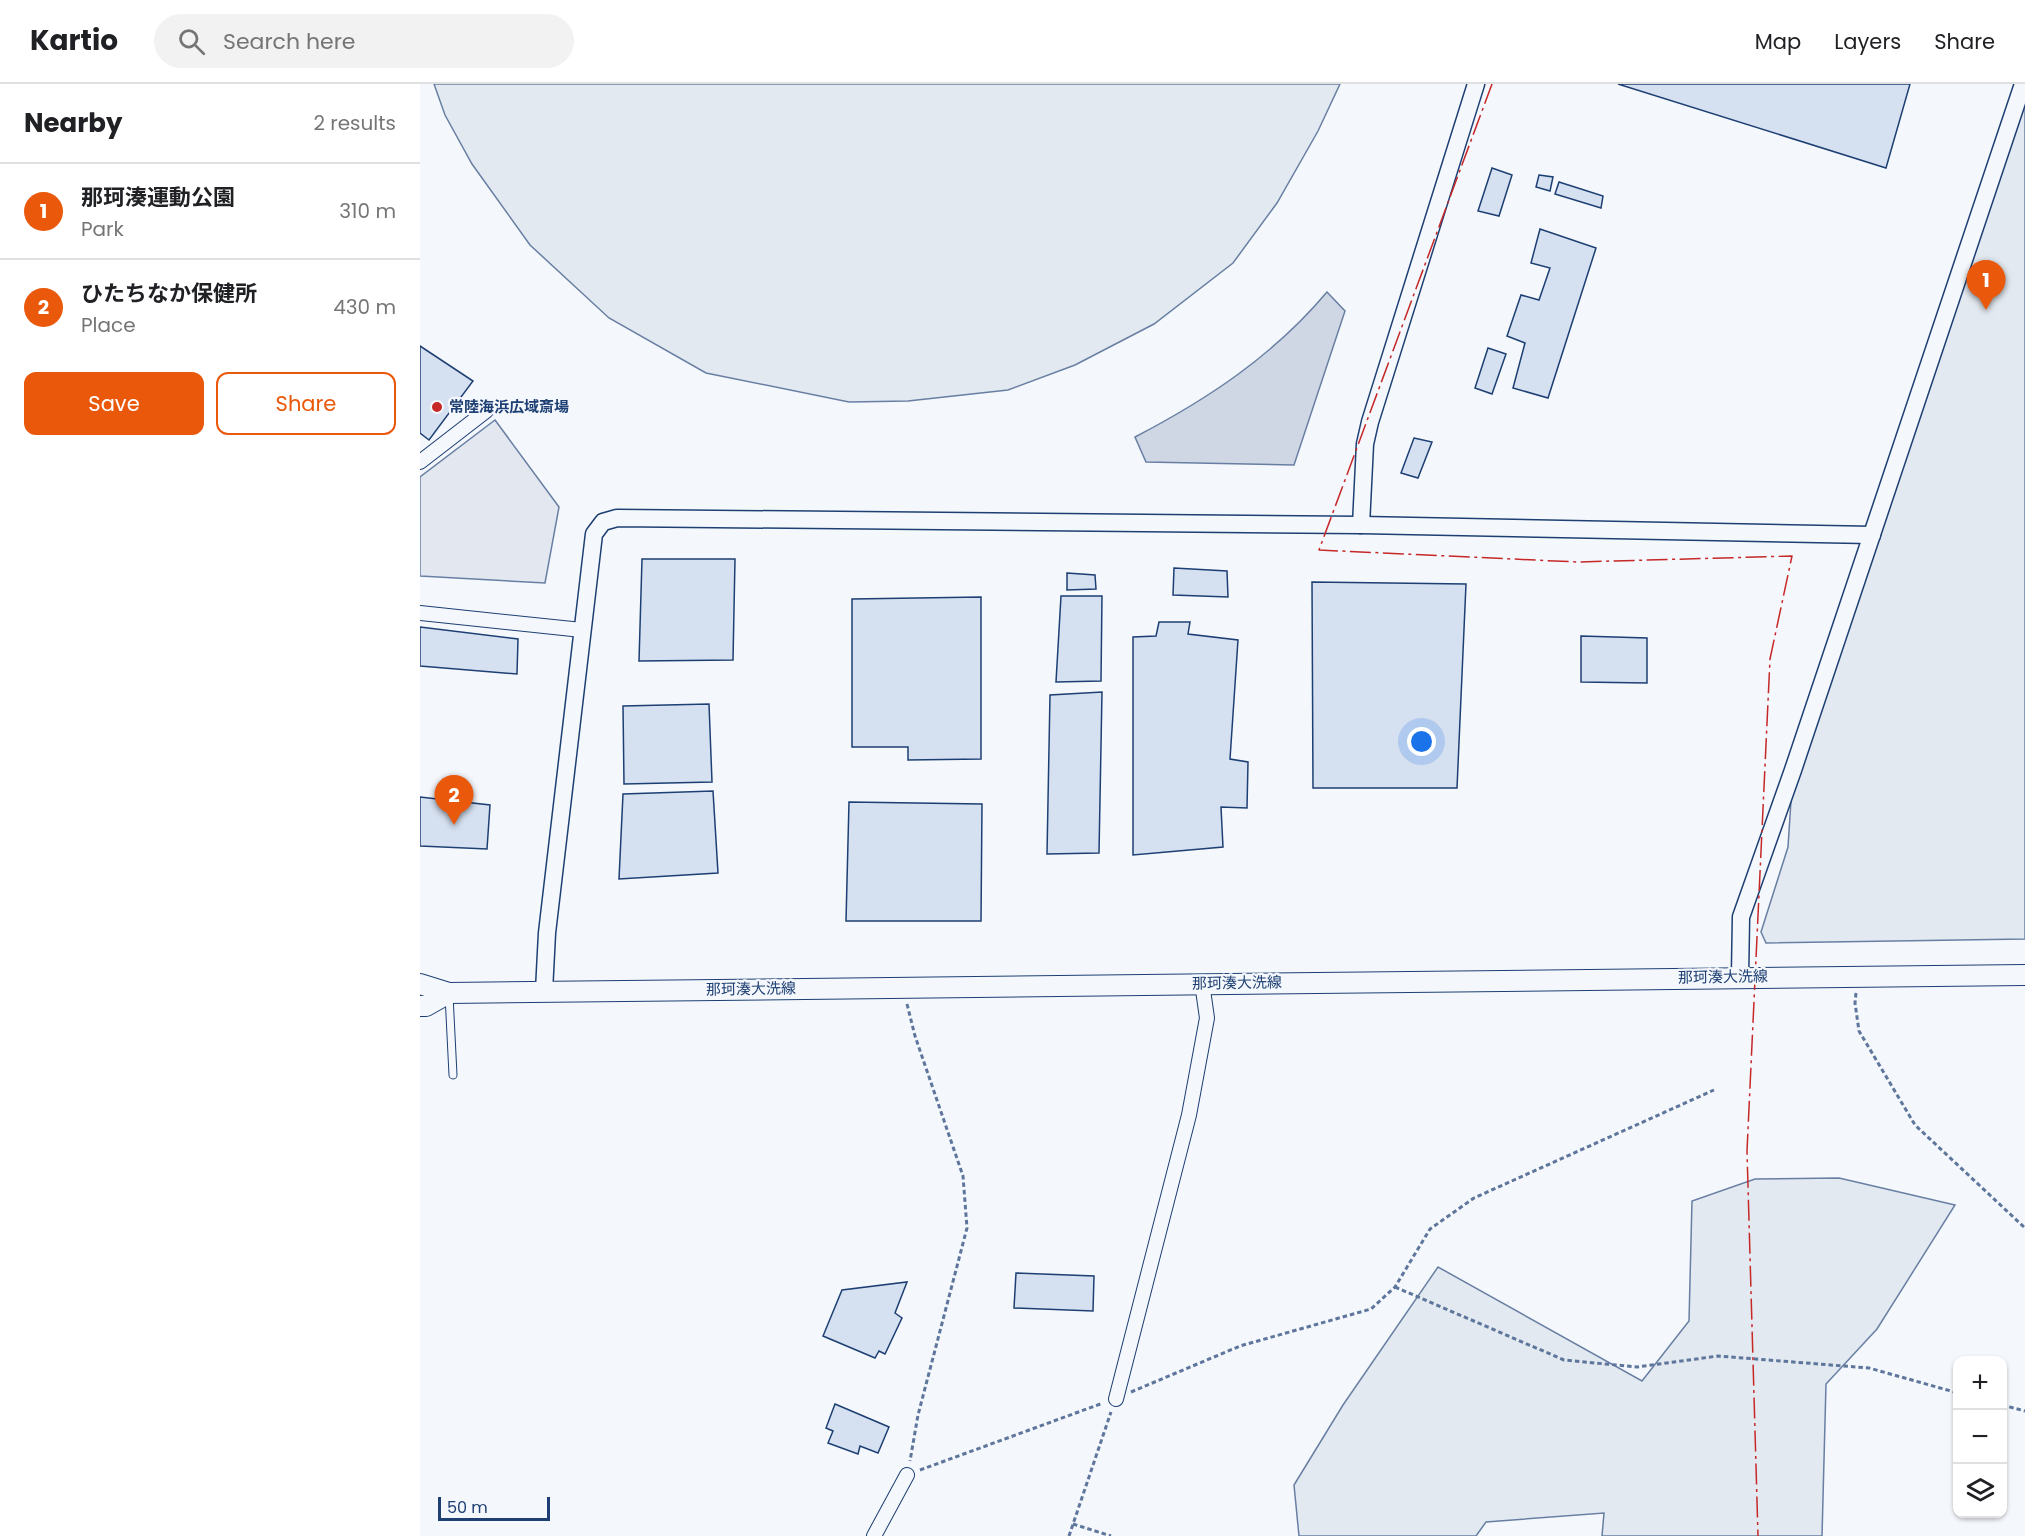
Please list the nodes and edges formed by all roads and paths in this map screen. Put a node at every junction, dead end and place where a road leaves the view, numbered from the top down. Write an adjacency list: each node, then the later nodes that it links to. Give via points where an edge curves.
1 (1476, 84): 5 (street, via 1370,422 1365,444)
2 (2022, 84): 6 (street)
3 (486, 411): 4 (street)
4 (420, 462)
5 (1361, 525): 6 (street); 8 (street, via 617,518 603,522 594,534)
6 (1872, 535): 10 (street, via 1741,917)
7 (420, 613): 8 (street)
8 (582, 630): 15 (street, via 547,933)
9 (2025, 975): 11 (main road, 那珂湊大洗線)
10 (1740, 976): 11 (main road, 那珂湊大洗線); 12 (main road, 那珂湊大洗線)
11 (1857, 976): 20 (path, via 1859,1031 1915,1125)
12 (1202, 983): 14 (main road, 那珂湊大洗線); 23 (street, via 1207,1018 1189,1115)
13 (420, 984): 16 (main road, 那珂湊大洗線)
14 (903, 987): 15 (main road, 那珂湊大洗線); 26 (path, via 915,1036 963,1176 967,1228 918,1415)
15 (544, 992): 16 (main road, 那珂湊大洗線)
16 (449, 993): 17 (main road, 那珂湊大洗線); 18 (lane)
17 (420, 1006)
18 (453, 1075)
19 (1714, 1090): 21 (path, via 1474,1198 1430,1229)
20 (2025, 1228)
21 (1395, 1287): 22 (path, via 1564,1360 1637,1367 1718,1356 1869,1368); 23 (path, via 1371,1309 1240,1346)
22 (1953, 1392)
23 (1116, 1398): 26 (path); 27 (path)
24 (2007, 1407): 25 (path)
25 (2025, 1412)
26 (907, 1475): 28 (street)
27 (1073, 1524): 29 (path); 30 (path)
28 (874, 1536)
29 (1069, 1536)
30 (1111, 1536)

